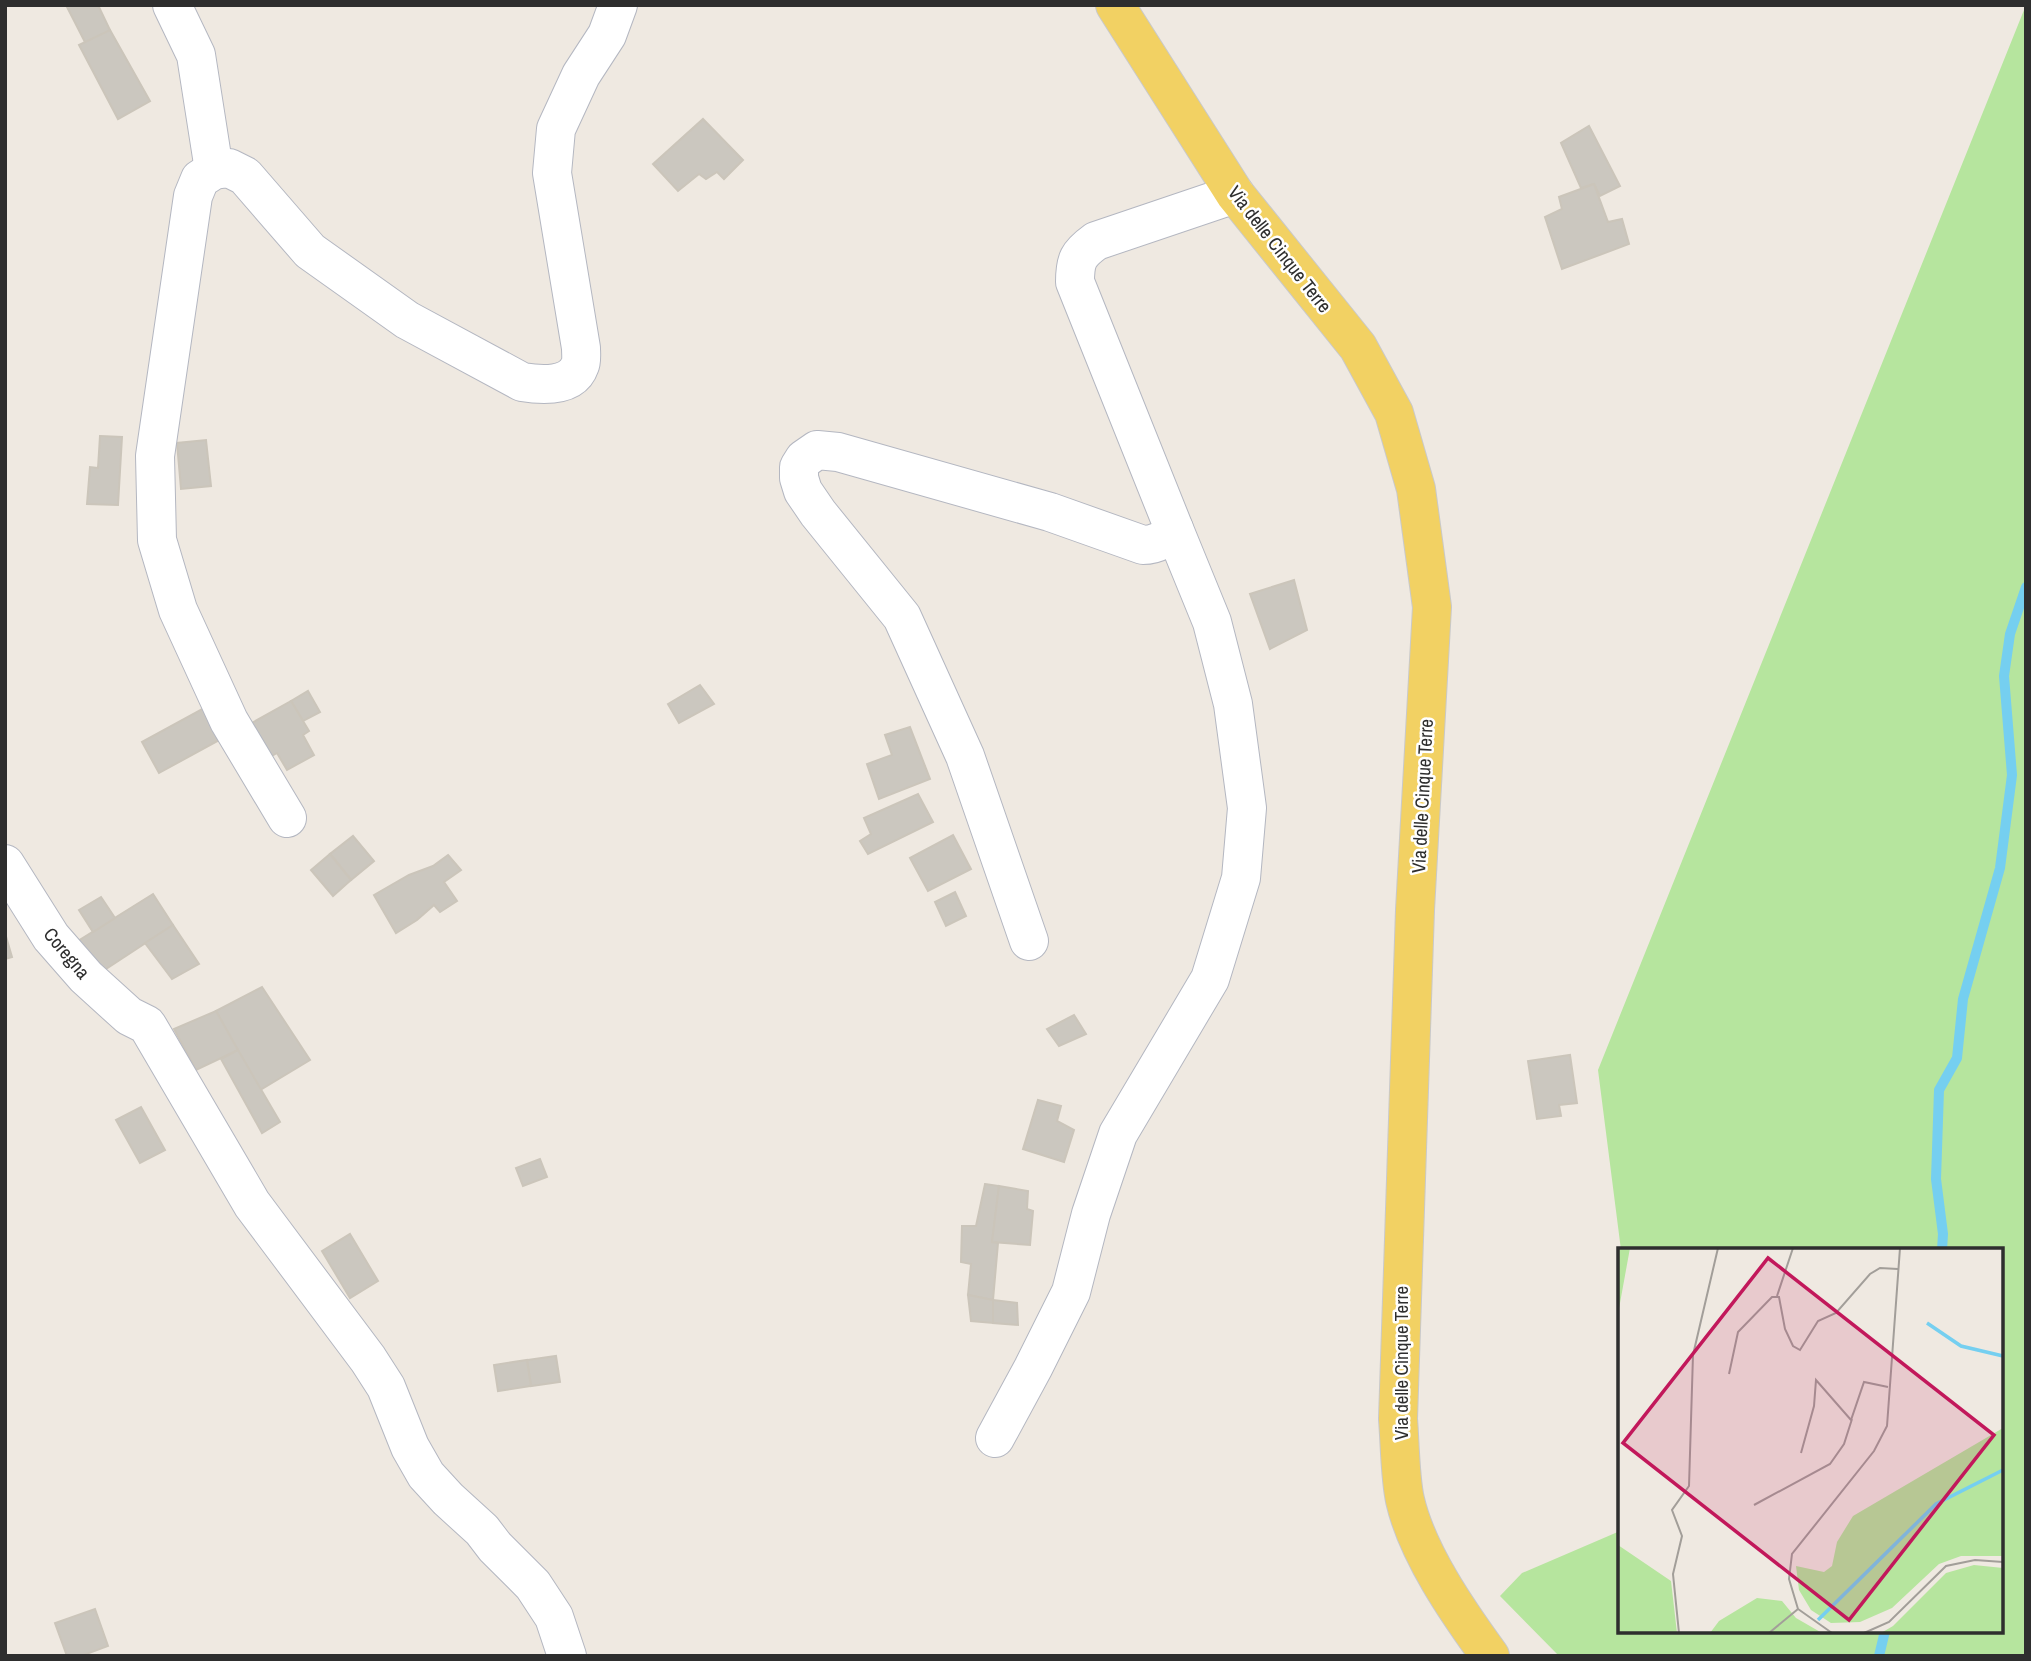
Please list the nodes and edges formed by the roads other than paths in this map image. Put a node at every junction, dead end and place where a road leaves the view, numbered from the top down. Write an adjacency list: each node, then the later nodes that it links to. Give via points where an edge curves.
1 (172, 5): 4 (street, via 197,55)
2 (618, 5): 4 (street, via 607,35 581,75 556,129 552,173 581,348 580,367 555,384 522,382 407,320 310,251 245,176 229,167)
3 (1115, 5): 5 (main road, Via delle Cinque Terre)
4 (214, 170): 7 (street, via 200,179 193,196 155,456 158,540 178,610 229,721)
5 (1235, 194): 6 (street, via 1096,241 1082,251 1075,269 1075,282); 12 (main road, Via delle Cinque Terre, via 1358,347 1394,413 1416,489 1432,607 1415,910 1398,1419 1405,1500 1420,1544)
6 (1174, 529): 9 (street, via 1158,542 1143,545 1050,512 838,452 817,450 799,467 803,491 818,513 902,617 965,756); 10 (street, via 1212,622 1233,704 1247,808 1241,878 1210,979 1118,1134 1071,1292)
7 (287, 818)
8 (5, 864): 11 (street, Coregna, via 68,957 129,1016 147,1025 252,1204 386,1387 426,1475 533,1586 554,1617)
9 (1029, 941)
10 (995, 1437)
11 (567, 1656)
12 (1490, 1656)

